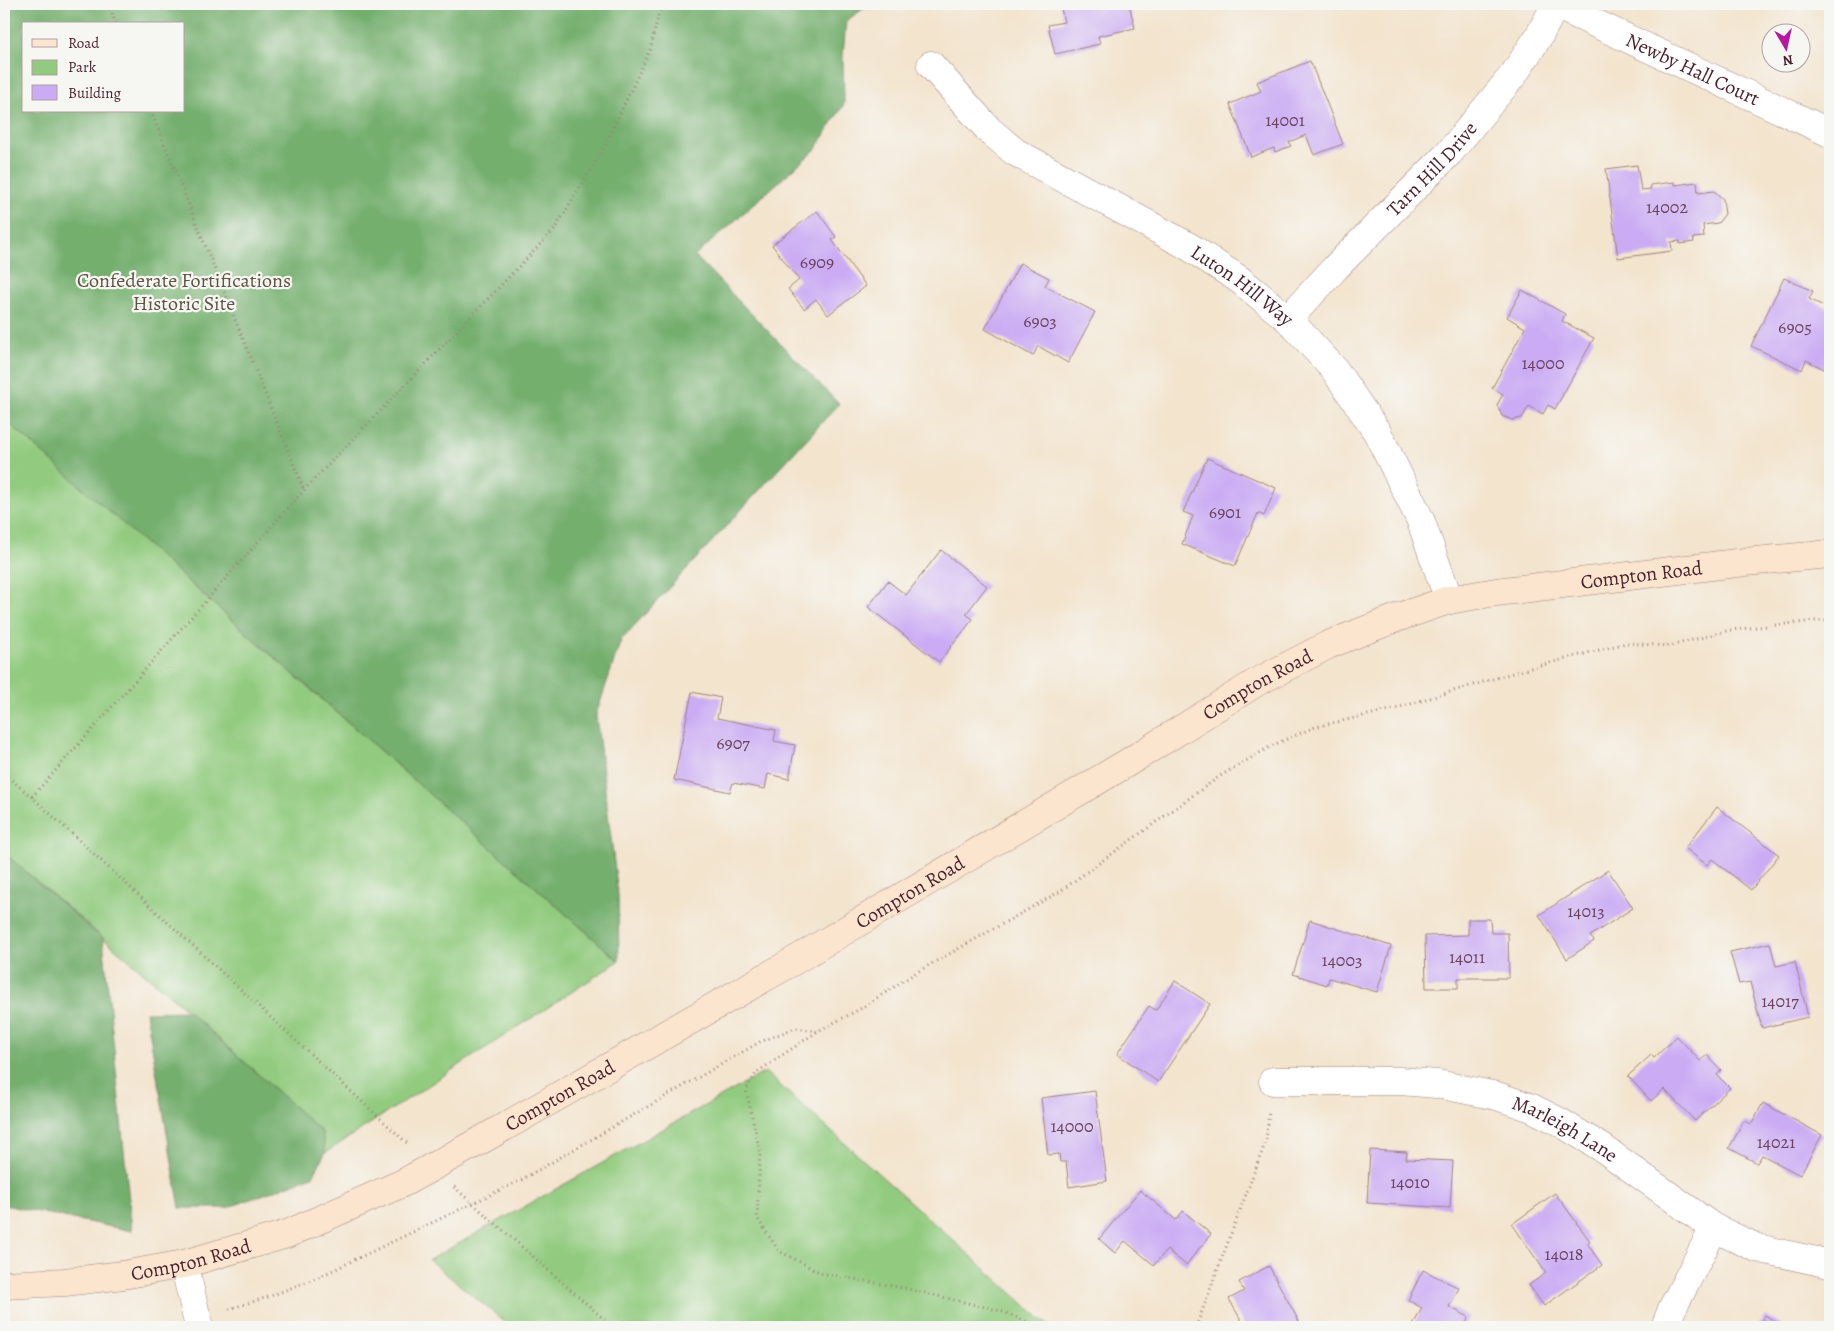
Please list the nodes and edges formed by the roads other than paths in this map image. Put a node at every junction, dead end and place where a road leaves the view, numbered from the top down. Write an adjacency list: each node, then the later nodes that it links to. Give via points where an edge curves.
1 (1556, 4): 3 (street, Newby Hall Court); 4 (street, Tarn Hill Drive, via 1514,74 1449,153)
2 (930, 65): 4 (street, Luton Hill Way, via 989,130 1016,152 1188,246 1240,280)
3 (1830, 133)
4 (1288, 319): 6 (street, Luton Hill Way, via 1334,369 1378,432 1420,519)
5 (1830, 554): 6 (main road, Compton Road, via 1726,564)
6 (1449, 600): 9 (main road, Compton Road, via 1328,645 1257,682 792,962 403,1183 287,1234)
7 (1273, 1080): 8 (street, Marleigh Lane, via 1392,1080 1437,1084 1497,1096 1558,1121 1604,1149)
8 (1714, 1228): 10 (street, Marleigh Lane, via 1757,1248); 13 (street)
9 (184, 1264): 11 (main road, Compton Road, via 66,1282); 12 (street)
10 (1830, 1264)
11 (4, 1285)
12 (199, 1327)
13 (1665, 1327)

